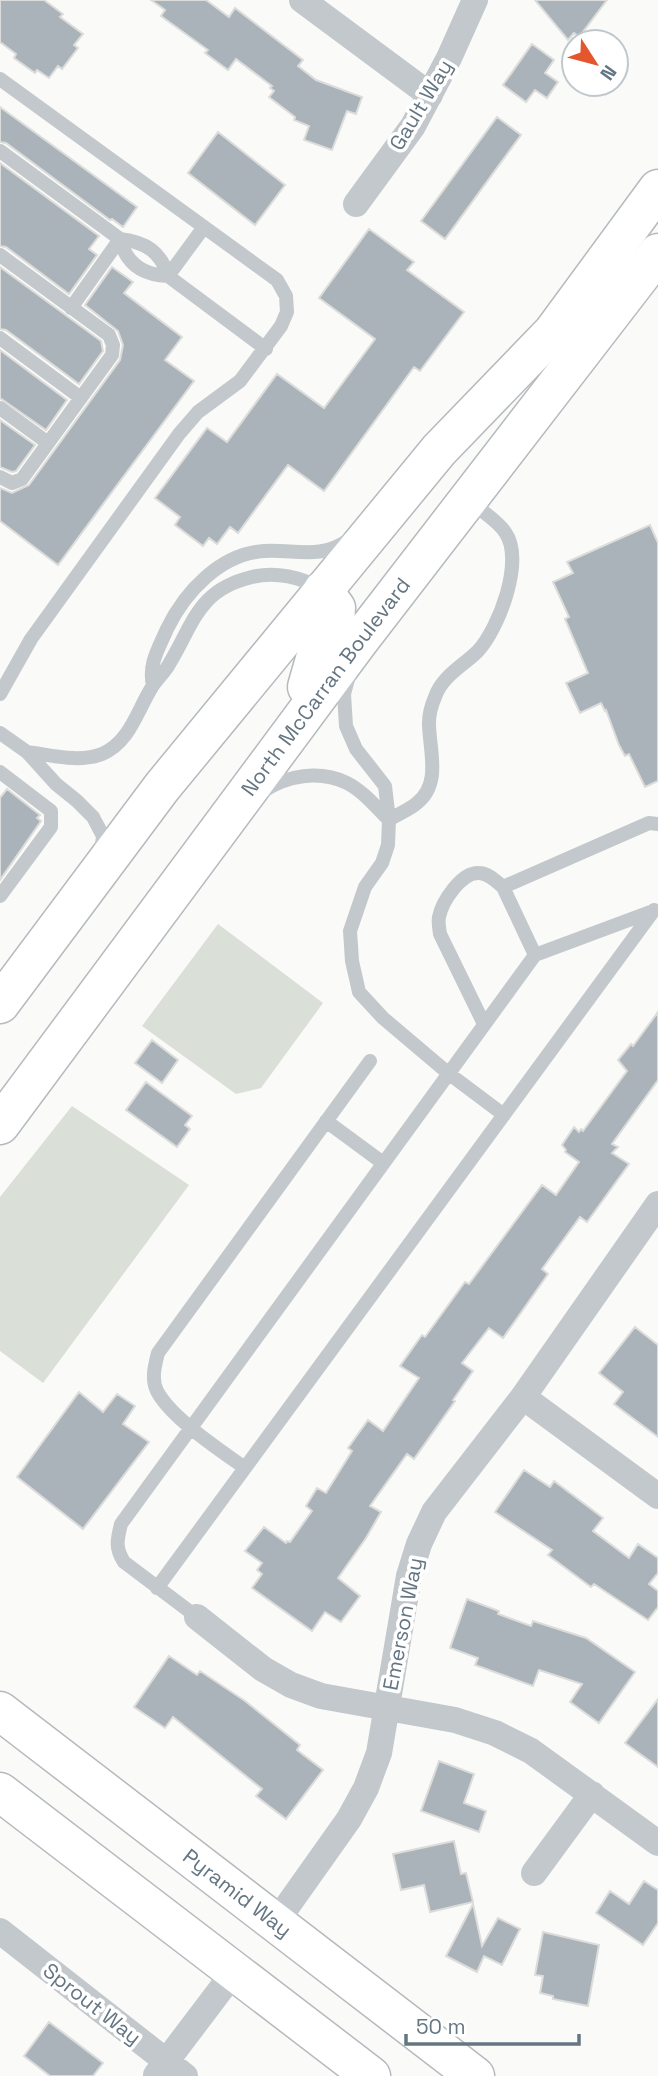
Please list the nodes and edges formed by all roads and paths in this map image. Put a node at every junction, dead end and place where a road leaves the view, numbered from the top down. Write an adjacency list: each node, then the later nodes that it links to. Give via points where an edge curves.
1 (302, 0): 4 (street)
2 (475, 0): 4 (street, Gault Way)
3 (0, 79): 8 (lane)
4 (430, 95): 7 (street, Gault Way)
5 (0, 151): 9 (lane)
6 (658, 189): 21 (main road, via 553,332 453,434)
7 (356, 204)
8 (204, 227): 12 (lane); 15 (lane, via 277,280 286,296 281,327)
9 (120, 239): 12 (lane, via 134,240 164,260); 12 (lane, via 124,255 141,270); 13 (lane)
10 (658, 253): 20 (main road, North McCarran Boulevard)
11 (0, 255): 13 (lane)
12 (168, 276): 15 (lane)
13 (71, 308): 16 (lane, via 109,335 113,345 112,355)
14 (0, 338): 16 (lane)
15 (266, 349): 25 (lane, via 240,381 198,412 179,434 31,639)
16 (81, 398): 18 (lane)
17 (0, 408): 18 (lane)
18 (48, 443): 19 (lane, via 22,479 12,482)
19 (0, 477)
20 (466, 499): 23 (main road, North McCarran Boulevard); 31 (lane, via 505,531 512,546 512,575 493,628 435,695 429,722 432,774 428,791)
21 (389, 510): 22 (main road); 24 (lane, via 341,546 299,554 264,551 237,558 207,575 172,619 154,658)
22 (323, 590): 24 (lane, via 293,577 264,573 233,582 206,600); 26 (main road, via 336,608 335,626 315,659); 33 (main road)
23 (359, 641): 26 (main road, North McCarran Boulevard); 31 (lane, via 344,694 346,726 356,749 385,786)
24 (153, 685): 28 (lane, via 121,741 102,754 80,758)
25 (0, 694)
26 (304, 716): 30 (main road, North McCarran Boulevard)
27 (0, 733): 28 (lane)
28 (27, 752): 33 (lane, via 93,817 103,836)
29 (0, 772): 35 (lane, via 51,811 51,827)
30 (230, 815): 31 (lane, via 270,786 291,777 315,775 346,782); 44 (main road, North McCarran Boulevard)
31 (389, 820): 41 (lane, via 382,863 365,887 350,931 359,992)
32 (658, 824): 34 (lane, via 649,823)
33 (100, 868): 38 (main road)
34 (503, 887): 37 (lane); 39 (lane, via 489,876 466,876 438,919 440,934)
35 (0, 895)
36 (656, 907): 37 (lane); 42 (lane)
37 (535, 955): 39 (lane)
38 (0, 1003)
39 (484, 1024): 41 (lane)
40 (370, 1061): 43 (lane)
41 (448, 1073): 42 (lane); 45 (lane)
42 (504, 1115): 49 (lane)
43 (326, 1121): 45 (lane); 48 (lane, via 158,1353 155,1390)
44 (0, 1125)
45 (383, 1163): 48 (lane)
46 (658, 1204): 47 (street, Emerson Way)
47 (523, 1397): 50 (street); 53 (street, Emerson Way, via 435,1512 419,1544)
48 (191, 1427): 49 (lane); 51 (lane, via 121,1524 116,1541 124,1562)
49 (245, 1468): 51 (lane)
50 (658, 1496)
51 (157, 1588): 52 (lane)
52 (197, 1616): 53 (street, via 291,1685 321,1696)
53 (387, 1708): 56 (street, via 455,1720 495,1733 531,1751); 59 (street, Emerson Way, via 379,1753 366,1787 349,1819)
54 (0, 1712): 59 (main road, Pyramid Way)
55 (0, 1792): 61 (main road)
56 (592, 1794): 57 (street); 58 (street)
57 (658, 1843)
58 (534, 1873)
59 (276, 1922): 64 (main road, Pyramid Way)
60 (0, 1931): 62 (street, Sprout Way)
61 (234, 1972): 62 (street); 63 (main road)
62 (169, 2071)
63 (370, 2076)
64 (475, 2076)

